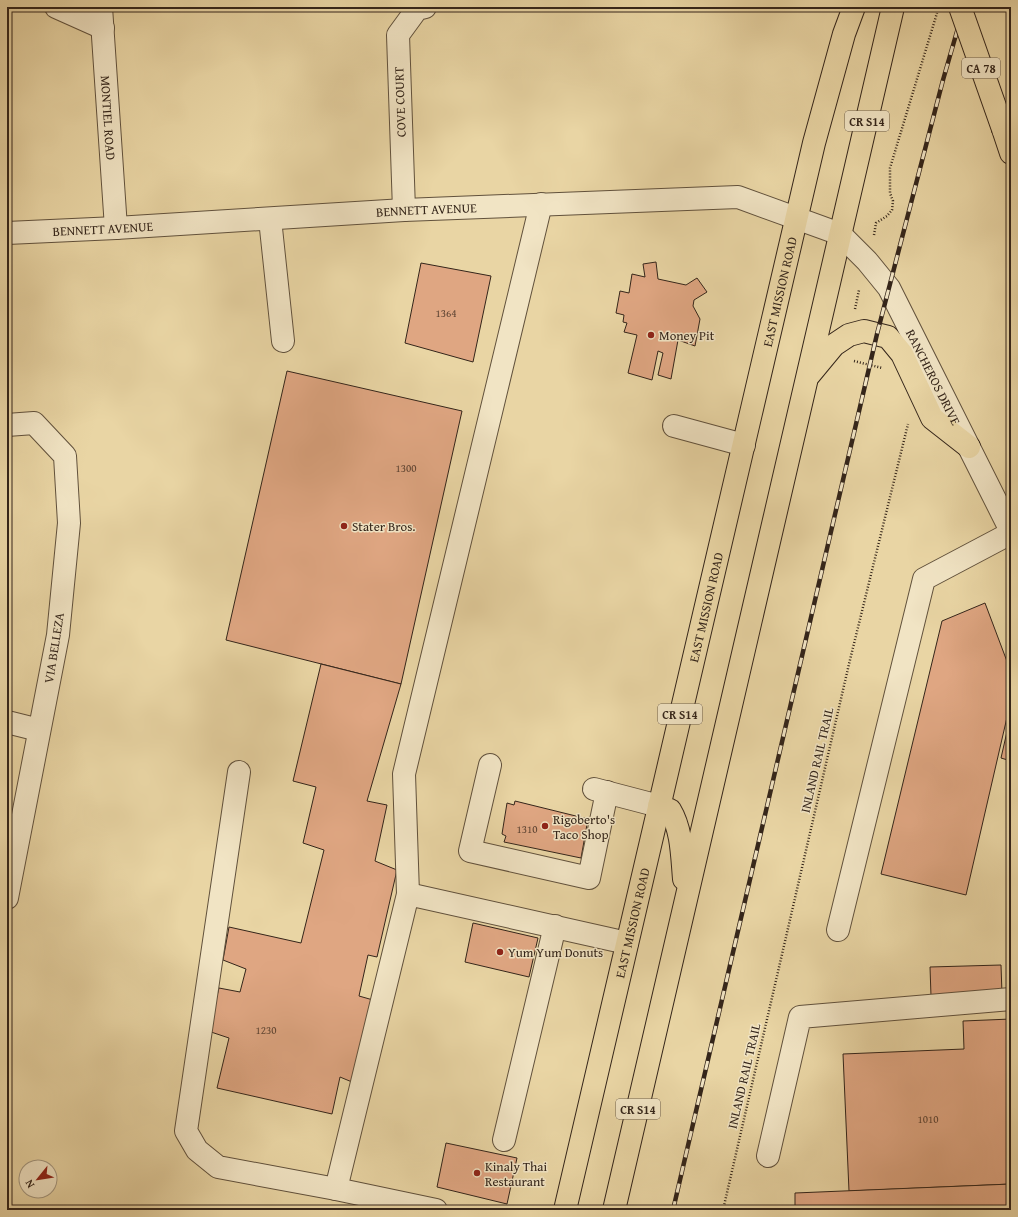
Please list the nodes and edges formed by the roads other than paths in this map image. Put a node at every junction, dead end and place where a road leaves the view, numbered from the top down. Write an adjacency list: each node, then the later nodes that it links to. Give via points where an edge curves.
1 (56, 7): 7 (street)
2 (102, 7): 7 (street, MONTIEL ROAD)
3 (425, 7): 10 (street, COVE COURT, via 417,9 398,35)
4 (854, 7): 12 (main road, EAST MISSION ROAD / CR S14, via 842,40)
5 (894, 7): 15 (main road, CR S14)
6 (960, 7): 8 (main road, CA 78, bridge)
7 (103, 28): 13 (street, MONTIEL ROAD)
8 (1011, 153)
9 (541, 204): 10 (street, BENNETT AVENUE); 12 (street, BENNETT AVENUE, via 738,197); 28 (street, via 404,774)
10 (404, 210): 11 (street, BENNETT AVENUE)
11 (270, 218): 13 (street, BENNETT AVENUE); 16 (street)
12 (796, 218): 15 (street, BENNETT AVENUE); 20 (main road, EAST MISSION ROAD / CR S14)
13 (116, 228): 14 (street, BENNETT AVENUE)
14 (7, 233)
15 (840, 234): 17 (main road, CR S14); 21 (street, RANCHEROS DRIVE, via 889,288)
16 (283, 340)
17 (808, 376): 21 (main road, via 834,345 849,335 864,331 888,337 902,354 932,418); 30 (main road, CR S14)
18 (12, 424): 24 (street, VIA BELLEZA, via 34,423 65,456 69,524 58,635)
19 (674, 426): 20 (street)
20 (744, 445): 27 (main road, EAST MISSION ROAD / CR S14)
21 (969, 447): 22 (street, RANCHEROS DRIVE)
22 (1011, 532): 32 (street, via 924,580)
23 (7, 722): 24 (street)
24 (39, 730): 29 (street, VIA BELLEZA)
25 (490, 765): 27 (street, via 470,851 478,853 589,878 600,791)
26 (239, 772): 37 (street, via 186,1131 197,1150 218,1167)
27 (659, 806): 30 (main road, via 670,810 676,820 682,852); 33 (main road, EAST MISSION ROAD / CR S14)
28 (408, 894): 31 (street); 37 (street)
29 (7, 898)
30 (686, 905): 40 (main road, CR S14)
31 (555, 926): 33 (street); 35 (street)
32 (838, 930)
33 (627, 942): 39 (main road, EAST MISSION ROAD / CR S14)
34 (1011, 999): 36 (street, via 800,1017)
35 (504, 1140)
36 (768, 1156)
37 (336, 1189): 38 (street)
38 (436, 1210)
39 (565, 1210)
40 (614, 1210)

